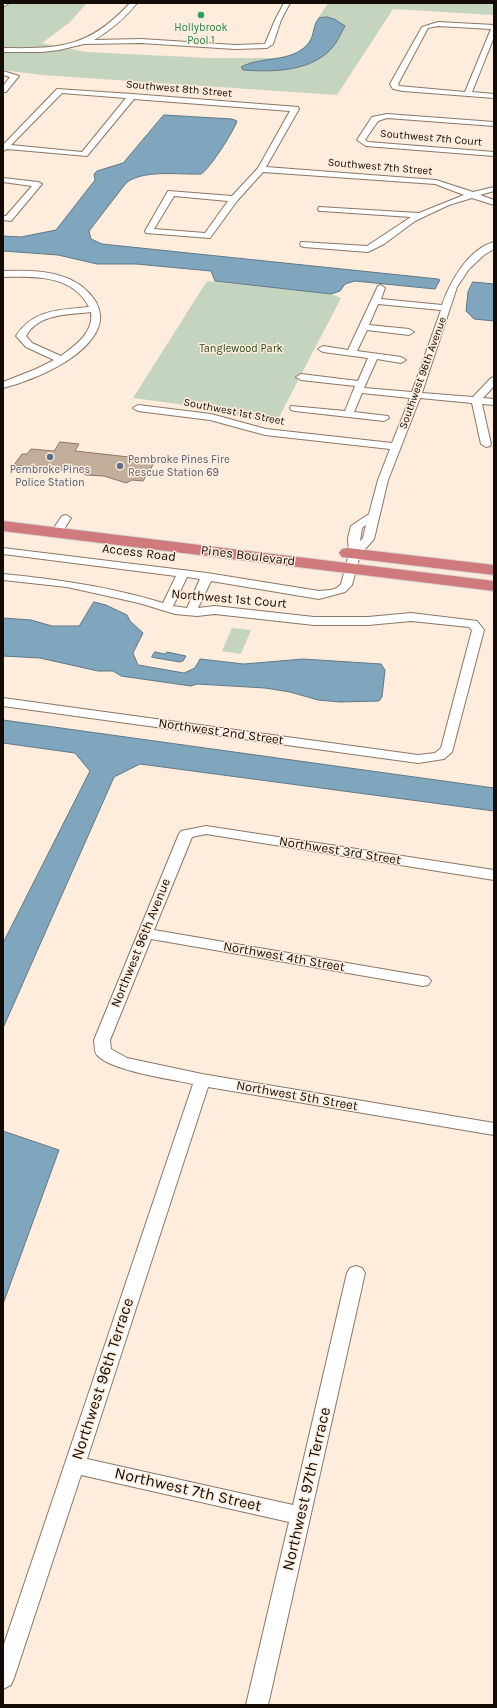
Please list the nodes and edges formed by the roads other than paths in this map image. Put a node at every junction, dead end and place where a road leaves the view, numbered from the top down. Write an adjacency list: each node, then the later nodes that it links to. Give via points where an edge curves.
1 (6, 3): 4 (street)
2 (134, 3): 6 (street, via 105,31)
3 (287, 3): 6 (street, via 267,46 235,47 141,41)
4 (3, 6)
5 (494, 28): 10 (street); 10 (street, via 431,24 425,27 394,84 396,87)
6 (83, 42): 7 (street, via 55,50)
7 (3, 50)
8 (3, 73): 9 (street, via 14,75 15,78)
9 (3, 90)
10 (468, 94): 12 (street)
11 (132, 96): 14 (street, Southwest 8th Street, via 60,91); 14 (street, via 84,154); 16 (street, Southwest 8th Street, via 295,109)
12 (494, 96)
13 (494, 124): 15 (street, Southwest 7th Court, via 382,117 375,119 361,140 366,144)
14 (4, 148)
15 (494, 154)
16 (261, 168): 19 (street, Southwest 7th Street, via 436,182); 20 (street)
17 (3, 180): 24 (street, via 38,184)
18 (494, 189): 19 (street)
19 (474, 194): 21 (street, Southwest 7th Street); 23 (street)
20 (234, 199): 20 (street, via 207,236 149,230 171,193)
21 (494, 202)
22 (322, 209): 23 (street)
23 (419, 215): 25 (street, via 368,249)
24 (6, 218)
25 (304, 244)
26 (493, 246): 30 (street, Southwest 96th Avenue, via 466,267 453,287)
27 (3, 274): 31 (street, via 31,273 64,279 84,291)
28 (380, 288): 29 (street)
29 (375, 301): 30 (street); 32 (street)
30 (446, 308): 43 (street, Southwest 96th Avenue)
31 (95, 309): 37 (street, via 96,321 92,331 82,345); 37 (street, via 42,316 24,328 21,336 29,345)
32 (363, 327): 33 (street); 35 (street)
33 (409, 332)
34 (322, 349): 35 (street)
35 (352, 352): 36 (street)
36 (373, 357): 38 (street); 42 (street)
37 (61, 358): 41 (street, via 45,368)
38 (401, 360)
39 (301, 377): 42 (street)
40 (494, 380): 44 (street)
41 (3, 385)
42 (359, 387): 43 (street); 48 (street)
43 (416, 396): 44 (street); 51 (street, Southwest 96th Avenue)
44 (476, 400): 45 (street); 50 (street)
45 (494, 402)
46 (138, 408): 51 (street, Southwest 1st Street, via 211,417 265,432)
47 (295, 408): 48 (street)
48 (348, 414): 49 (street)
49 (384, 418)
50 (486, 444)
51 (396, 447): 56 (street, Southwest 96th Avenue, via 383,480 368,539)
52 (3, 511): 53 (highway, Pines Boulevard)
53 (62, 525): 54 (highway, Pines Boulevard); 56 (highway, Pines Boulevard)
54 (3, 526)
55 (3, 550): 58 (street, Access Road)
56 (353, 561): 57 (highway, Pines Boulevard); 61 (highway, Pines Boulevard); 62 (street, Southwest 96th Avenue, via 346,585 341,590)
57 (494, 570)
58 (183, 573): 60 (street, Access Road); 63 (street)
59 (3, 576): 63 (street, Northwest 1st Court, via 67,584 142,600)
60 (207, 576): 62 (street, Access Road); 64 (street)
61 (494, 586)
62 (319, 595)
63 (166, 608): 64 (street, Northwest 1st Court)
64 (191, 611): 66 (street, Northwest 1st Court, via 215,610 314,621 368,621 411,617 473,624 478,630 447,749)
65 (3, 702): 66 (street, Northwest 2nd Street, via 418,759)
66 (438, 756)
67 (186, 834): 68 (street, Northwest 3rd Street, via 206,830); 69 (street, Northwest 96th Avenue)
68 (494, 875)
69 (145, 933): 70 (street, Northwest 4th Street); 71 (street, Northwest 96th Avenue, via 102,1040)
70 (423, 981)
71 (104, 1052): 72 (street, Northwest 5th Street, via 123,1063)
72 (202, 1080): 73 (street, Northwest 5th Street); 75 (street, Northwest 96th Terrace)
73 (494, 1129)
74 (356, 1273): 76 (street, Northwest 97th Terrace)
75 (75, 1465): 76 (street, Northwest 7th Street); 77 (street, Northwest 96th Terrace)
76 (301, 1516): 78 (street, Northwest 97th Terrace)
77 (3, 1678)
78 (257, 1705)

